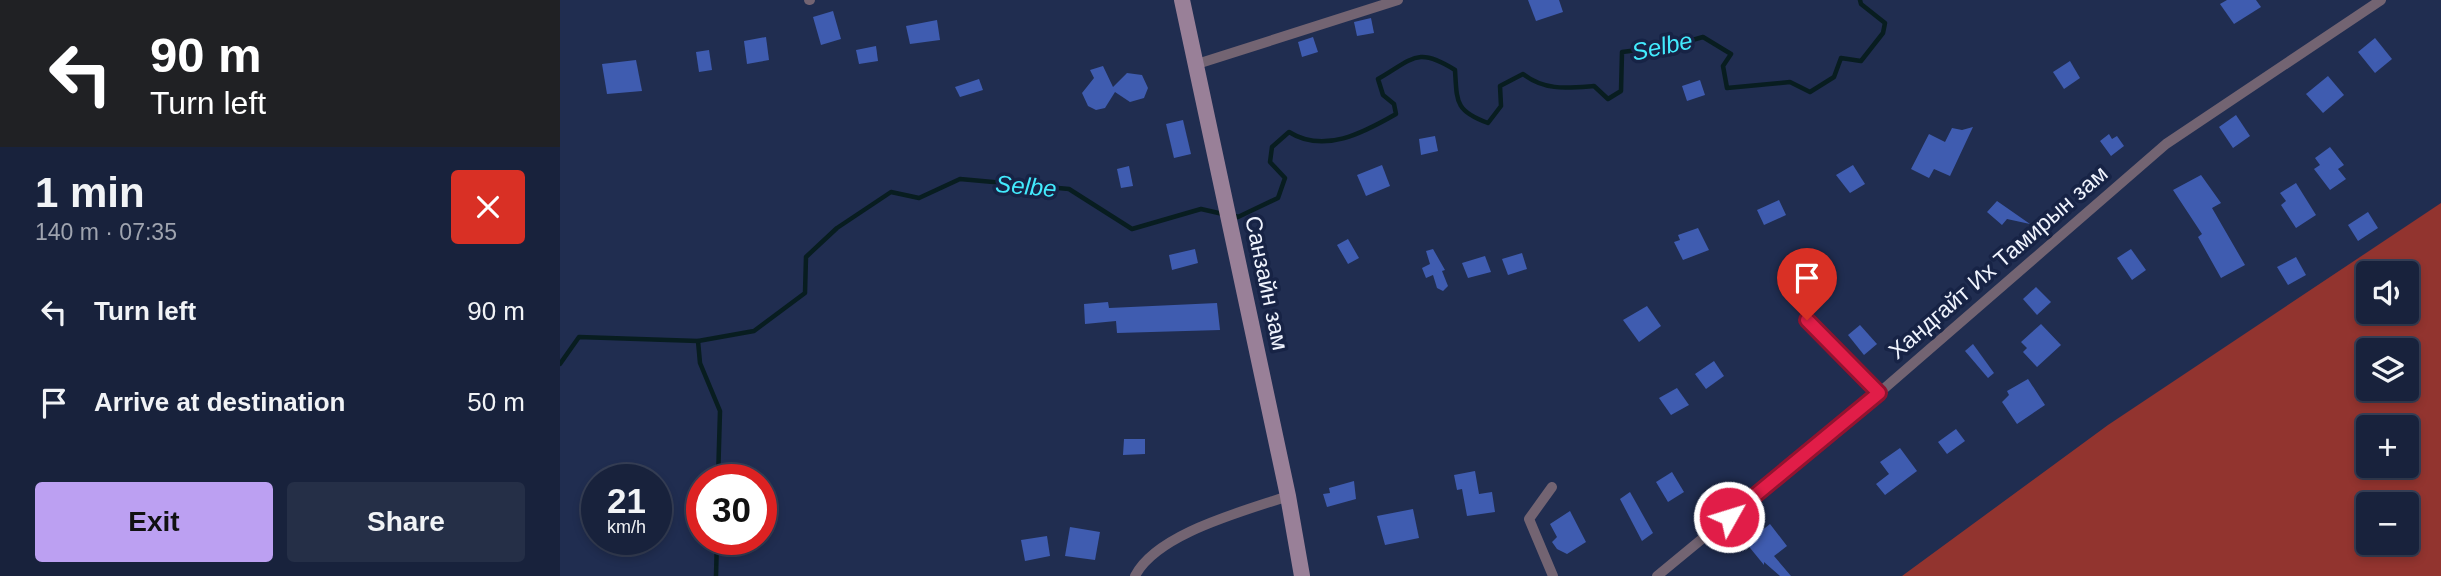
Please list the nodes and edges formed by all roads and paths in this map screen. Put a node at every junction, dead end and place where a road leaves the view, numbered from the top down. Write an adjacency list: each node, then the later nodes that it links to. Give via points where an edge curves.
1 (1182, 0): 4 (main road, Санзайн зам)
2 (1398, 0): 4 (street)
3 (2381, 0): 6 (street, Хандгайт Их Тамирын зам, via 2166,145)
4 (1195, 65): 8 (main road, Санзайн зам)
5 (1807, 320): 6 (street)
6 (1879, 393): 12 (street, Хандгайт Их Тамирын зам)
7 (1552, 487): 11 (street, via 1530,519)
8 (1289, 496): 9 (street, via 1223,519 1161,548); 10 (main road, Санзайн зам)
9 (1135, 576)
10 (1302, 576)
11 (1553, 576)
12 (1657, 576)

